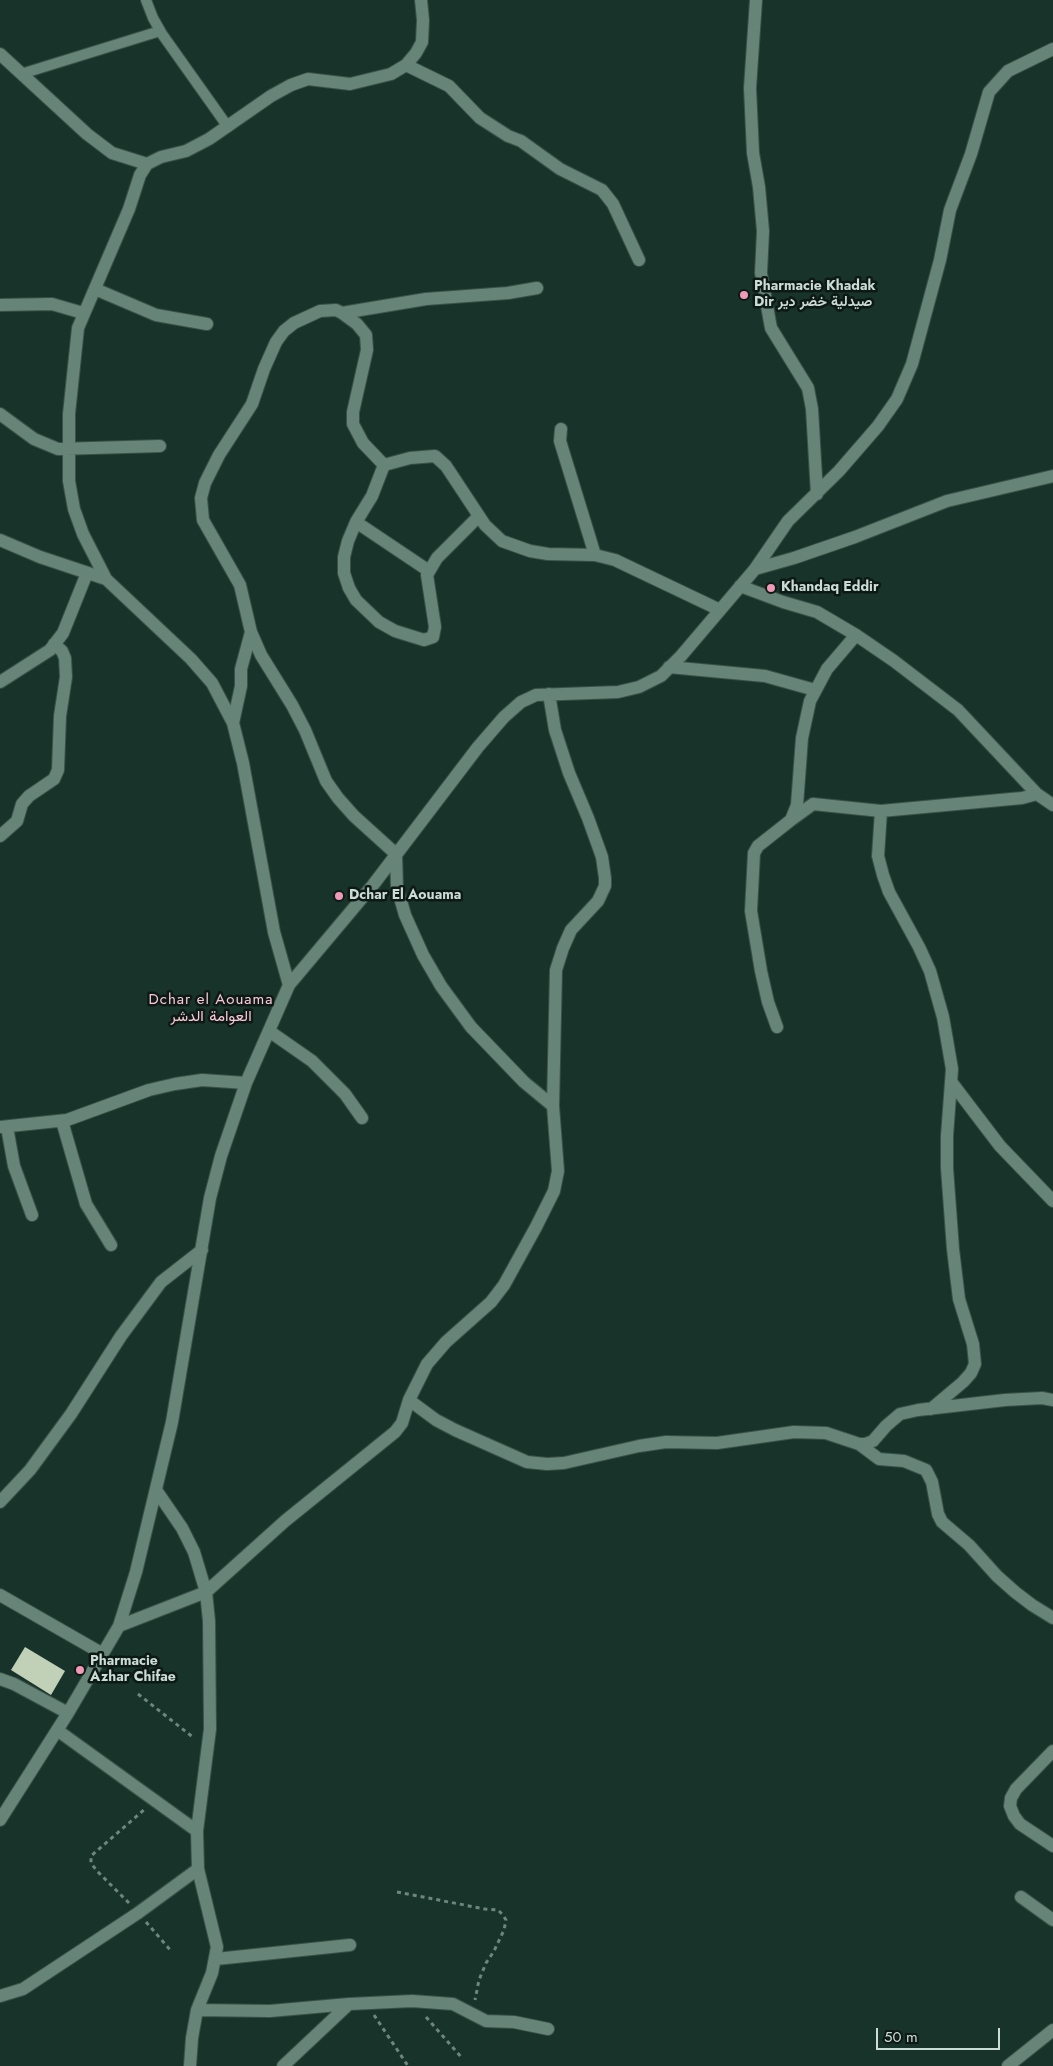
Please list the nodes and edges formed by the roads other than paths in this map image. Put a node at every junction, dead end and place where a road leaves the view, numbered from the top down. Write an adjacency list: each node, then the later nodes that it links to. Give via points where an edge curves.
1 (146, 0): 4 (lane)
2 (421, 0): 7 (street, via 422,42)
3 (756, 0): 24 (street, via 750,88 753,154 763,231 761,273 771,328 808,388)
4 (160, 32): 8 (lane); 9 (lane)
5 (1053, 48): 24 (street, via 1008,71 989,92 950,210 912,364 897,398 878,426)
6 (0, 54): 8 (street)
7 (406, 65): 9 (street, via 392,74 350,84 308,79 271,96); 11 (street, via 449,86 480,118 521,141 560,169 602,190 613,204)
8 (21, 74): 10 (street, via 86,134 112,153)
9 (228, 127): 10 (street, via 186,150)
10 (147, 164): 13 (street)
11 (639, 260)
12 (537, 288): 15 (street, via 426,299)
13 (95, 289): 16 (street); 17 (street, via 156,315)
14 (0, 305): 16 (street, via 52,304)
15 (342, 312): 22 (street, via 366,335 367,350 353,424 363,443); 35 (street, via 320,312 284,331 270,354 252,404 219,456 203,490 203,520 240,585)
16 (84, 314): 21 (street, via 78,328 69,414)
17 (207, 324)
18 (0, 414): 21 (street, via 34,439)
19 (561, 428): 28 (street, via 560,441)
20 (160, 446): 21 (street)
21 (69, 450): 32 (street, via 69,481 74,508)
22 (384, 464): 25 (street, via 435,456 446,466); 26 (street, via 372,496)
23 (1053, 476): 29 (street, via 947,500 854,538)
24 (816, 494): 29 (street, via 788,521)
25 (478, 517): 28 (street, via 493,534 511,545 548,554); 30 (street, via 436,558)
26 (356, 522): 30 (street); 30 (street, via 344,557 344,573 356,600 379,622 414,638 434,637)
27 (0, 540): 31 (street)
28 (595, 555): 34 (street, via 616,560)
29 (754, 569): 33 (street)
30 (429, 571)
31 (87, 573): 32 (street); 37 (street, via 63,633)
32 (106, 579): 42 (street, via 191,659 212,683)
33 (740, 586): 34 (street); 36 (street, via 816,612)
34 (720, 610): 38 (street)
35 (251, 632): 42 (street, via 241,669); 48 (street, via 261,656 305,730 326,781 354,816)
36 (856, 635): 40 (street, via 837,655); 43 (street, via 958,710)
37 (54, 644): 39 (street, via 50,650); 47 (street, via 65,658 66,677 60,716 58,770 54,780 29,796 22,804 17,822)
38 (669, 667): 40 (street, via 765,676); 41 (street, via 661,676 639,687)
39 (0, 682)
40 (815, 690): 46 (street, via 802,738 797,805)
41 (549, 694): 48 (street, via 536,695 521,702 504,717); 54 (street, via 555,730 602,857 605,878 598,901 571,930 556,970)
42 (233, 723): 49 (street, via 274,932)
43 (1037, 794): 44 (street); 45 (street)
44 (1053, 805)
45 (881, 812): 46 (street, via 813,804); 53 (street, via 878,856 892,899 930,971 949,1046)
46 (791, 820): 50 (street, via 758,846 752,866 751,911 762,979)
47 (0, 836)
48 (396, 854): 49 (street); 54 (street, via 398,887 405,915 441,986 471,1027 524,1082)
49 (289, 985): 51 (street)
50 (777, 1027)
51 (269, 1032): 52 (street); 55 (street, via 312,1062 345,1094)
52 (246, 1083): 56 (street, via 202,1080 175,1084); 61 (street, via 221,1156)
53 (952, 1083): 58 (street, via 1000,1146); 64 (street, via 947,1152 953,1249 959,1299 973,1344 975,1364 963,1382)
54 (553, 1106): 62 (street, via 558,1171 554,1191 491,1302 446,1342 428,1364)
55 (362, 1118)
56 (62, 1121): 57 (street); 60 (street, via 86,1204)
57 (4, 1127): 59 (street)
58 (1053, 1202)
59 (32, 1215)
60 (111, 1245)
61 (202, 1250): 66 (street, via 172,1422); 67 (street, via 161,1282 36,1462)
62 (409, 1400): 65 (street, via 455,1430 527,1462 547,1464 666,1442 717,1444 794,1432 826,1433); 68 (street, via 402,1423 386,1441 285,1520)
63 (1053, 1400): 64 (street, via 1005,1400)
64 (931, 1408): 65 (street, via 900,1414 873,1441)
65 (859, 1444): 70 (street, via 880,1458 904,1461 926,1470 942,1522 1015,1592)
66 (156, 1490): 68 (street, via 194,1552); 71 (street)
67 (0, 1502)
68 (206, 1592): 71 (street); 78 (street, via 210,1729)
69 (0, 1595): 72 (street)
70 (1053, 1618)
71 (120, 1626): 72 (street)
72 (103, 1654): 74 (street)
73 (0, 1679): 74 (street)
74 (68, 1713): 75 (street)
75 (57, 1730): 77 (street); 78 (street)
76 (1053, 1751): 79 (street, via 1016,1789 1010,1806 1020,1824)
77 (0, 1820)
78 (197, 1831): 80 (street)
79 (1053, 1846)
80 (198, 1869): 84 (street, via 215,1934); 85 (street, via 23,1989)
81 (1021, 1897): 82 (street)
82 (1053, 1920)
83 (350, 1945): 84 (street)
84 (216, 1959): 87 (street)
85 (0, 1996)
86 (349, 2004): 87 (street, via 270,2012); 88 (street, via 412,2001 453,2004 486,2021 514,2022); 91 (street)
87 (197, 2010): 90 (street)
88 (548, 2029)
89 (1053, 2030): 92 (street)
90 (190, 2066)
91 (283, 2066)
92 (1008, 2066)

